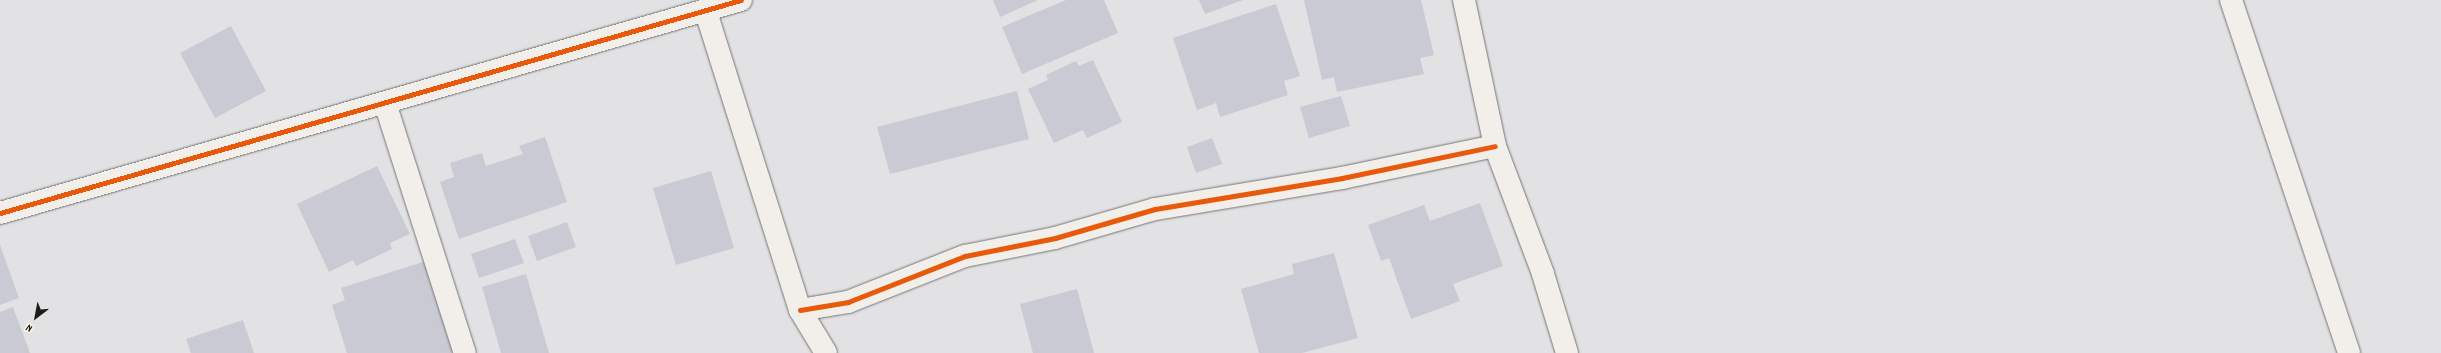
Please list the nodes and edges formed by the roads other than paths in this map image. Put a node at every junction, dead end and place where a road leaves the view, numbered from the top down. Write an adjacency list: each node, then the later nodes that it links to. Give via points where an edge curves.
1 (742, 0): 4 (street)
2 (1464, 0): 6 (street)
3 (2231, 0): 12 (street)
4 (706, 12): 5 (street); 8 (street)
5 (385, 104): 7 (street); 9 (street)
6 (1495, 146): 8 (street, via 1342,178 1155,209 1055,238 965,256 848,302); 11 (street, via 1543,274)
7 (0, 213)
8 (800, 310): 10 (street)
9 (465, 353)
10 (826, 353)
11 (1568, 353)
12 (2349, 353)

